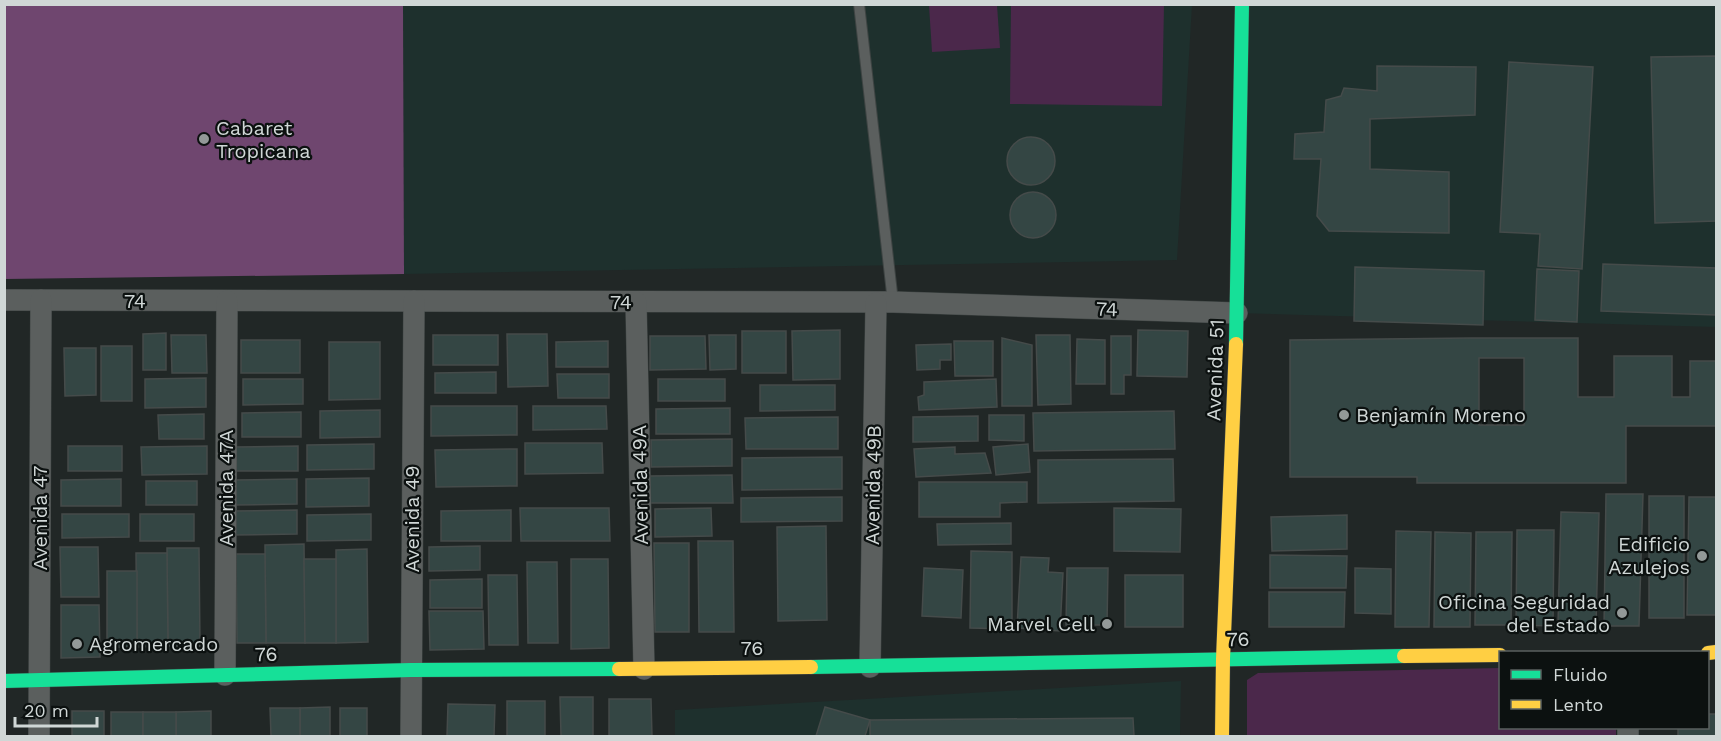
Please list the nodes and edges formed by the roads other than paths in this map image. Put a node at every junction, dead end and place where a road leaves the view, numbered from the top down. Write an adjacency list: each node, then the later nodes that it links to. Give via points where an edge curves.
1 (860, 4): 8 (lane)
2 (1242, 4): 9 (street, Avenida 51)
3 (4, 300): 4 (street, 74)
4 (41, 300): 5 (street, 74); 16 (street, Avenida 47)
5 (227, 301): 6 (street, 74); 15 (street, Avenida 47A)
6 (414, 301): 7 (street, 74); 14 (street, Avenida 49)
7 (636, 302): 8 (street, 74); 13 (street, Avenida 49A)
8 (884, 302): 9 (street, 74); 12 (street, Avenida 49B)
9 (1237, 313): 11 (street, Avenida 51)
10 (1499, 655): 11 (street, 76)
11 (1223, 658): 12 (street, 76); 20 (street, Avenida 51)
12 (870, 667): 13 (street, 76)
13 (644, 669): 14 (street, 76)
14 (411, 670): 15 (street, 76); 19 (street, Avenida 49)
15 (225, 675): 16 (street, 76)
16 (40, 680): 17 (street, 76); 18 (street, Avenida 47)
17 (4, 681)
18 (39, 736)
19 (411, 736)
20 (1222, 736)

